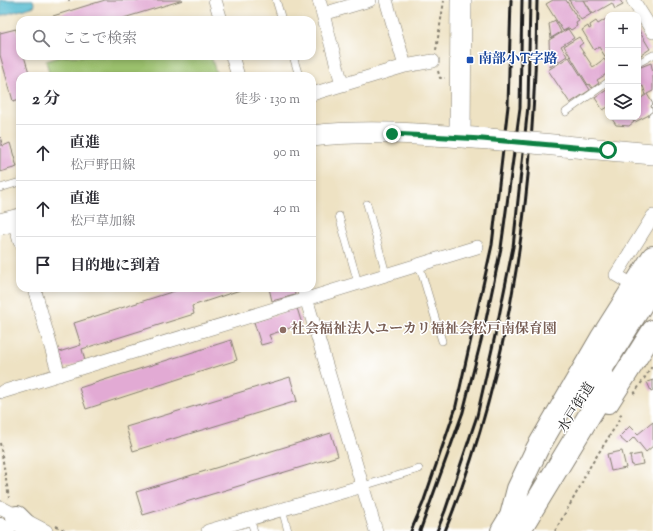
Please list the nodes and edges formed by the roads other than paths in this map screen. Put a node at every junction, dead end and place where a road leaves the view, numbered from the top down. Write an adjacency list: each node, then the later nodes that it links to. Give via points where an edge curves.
1 (216, 0): 9 (street)
2 (276, 0): 10 (lane)
3 (319, 0): 8 (street)
4 (370, 0): 8 (street)
5 (386, 0): 17 (street)
6 (461, 0): 25 (main road)
7 (633, 0): 11 (street)
8 (323, 14): 20 (street)
9 (221, 16)
10 (281, 16)
11 (653, 32)
12 (653, 55): 15 (lane)
13 (233, 60): 18 (street)
14 (294, 60): 19 (lane)
15 (641, 61)
16 (435, 63): 17 (street)
17 (405, 66): 20 (street)
18 (237, 72)
19 (298, 72)
20 (342, 84): 22 (street)
21 (605, 84): 23 (lane)
22 (316, 93)
23 (566, 112)
24 (316, 136): 25 (main road, via 392,134)
25 (460, 137): 26 (main road, bridge)
26 (653, 154)
27 (16, 183): 28 (lane)
28 (0, 188)
29 (367, 204): 37 (lane)
30 (339, 216): 38 (lane)
31 (653, 216): 39 (street, via 616,275)
32 (11, 222): 33 (street)
33 (16, 233)
34 (477, 247): 36 (street)
35 (653, 257): 55 (highway, via 601,339 537,449 518,489)
36 (419, 264): 37 (street); 46 (lane)
37 (386, 274): 38 (street)
38 (358, 283): 42 (street)
39 (631, 284)
40 (653, 286): 55 (highway, 水戸街道)
41 (35, 292): 47 (street)
42 (316, 292)
43 (305, 294): 47 (street); 50 (street)
44 (653, 312): 51 (highway, 水戸街道)
45 (653, 331): 51 (highway, via 565,472)
46 (442, 341)
47 (59, 375): 48 (street)
48 (2, 392)
49 (419, 469): 50 (lane)
50 (363, 486): 52 (street); 59 (street)
51 (536, 501): 55 (highway, 水戸街道)
52 (282, 509): 54 (street); 58 (lane)
53 (9, 517): 57 (street)
54 (252, 525): 56 (street)
55 (510, 526)
56 (216, 530)
57 (46, 531)
58 (288, 531)
59 (376, 531)

